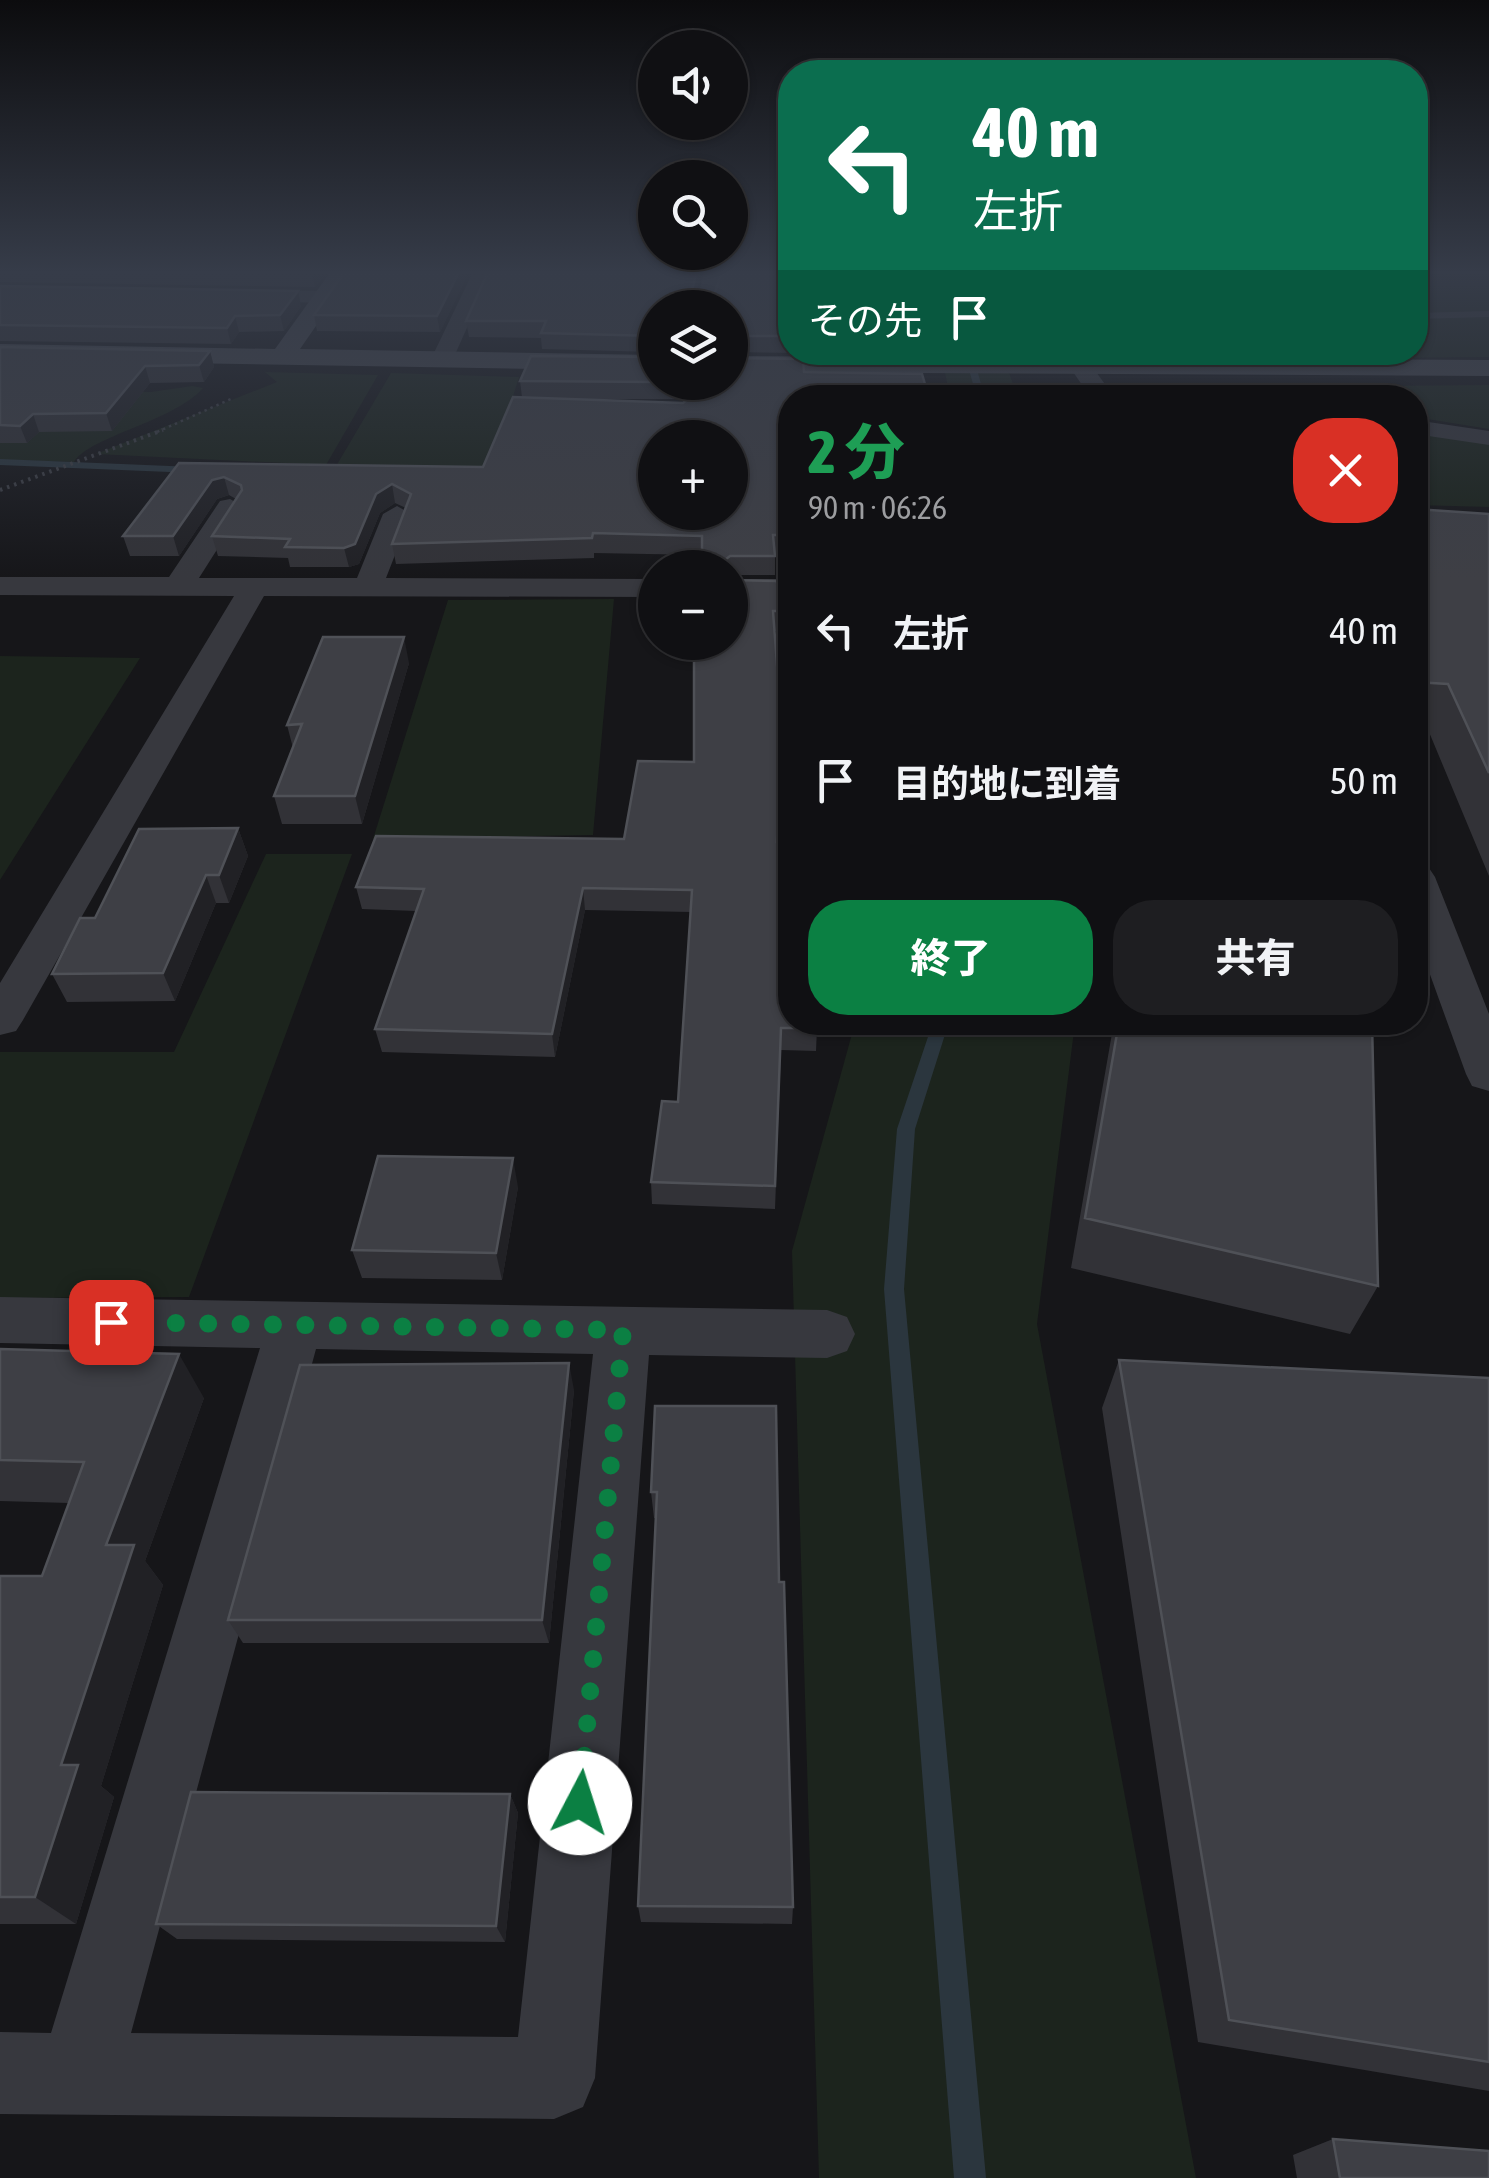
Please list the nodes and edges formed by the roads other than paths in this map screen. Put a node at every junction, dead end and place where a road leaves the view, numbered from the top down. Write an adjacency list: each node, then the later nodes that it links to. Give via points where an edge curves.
1 (1428, 429): 2 (street)
2 (1489, 438)
3 (230, 508): 6 (street)
4 (397, 514): 8 (street)
5 (0, 586): 6 (street)
6 (178, 586): 7 (street)
7 (254, 587): 8 (street); 13 (street)
8 (368, 587): 9 (street)
9 (638, 588)
10 (748, 588): 11 (street)
11 (778, 588)
12 (1428, 912): 14 (street)
13 (0, 1020)
14 (1489, 1074)
15 (0, 1320): 16 (street)
16 (295, 1325): 17 (street); 20 (street)
17 (623, 1330): 18 (street); 20 (street, via 554,2078)
18 (827, 1334)
19 (0, 2073): 20 (street)
20 (79, 2074)

